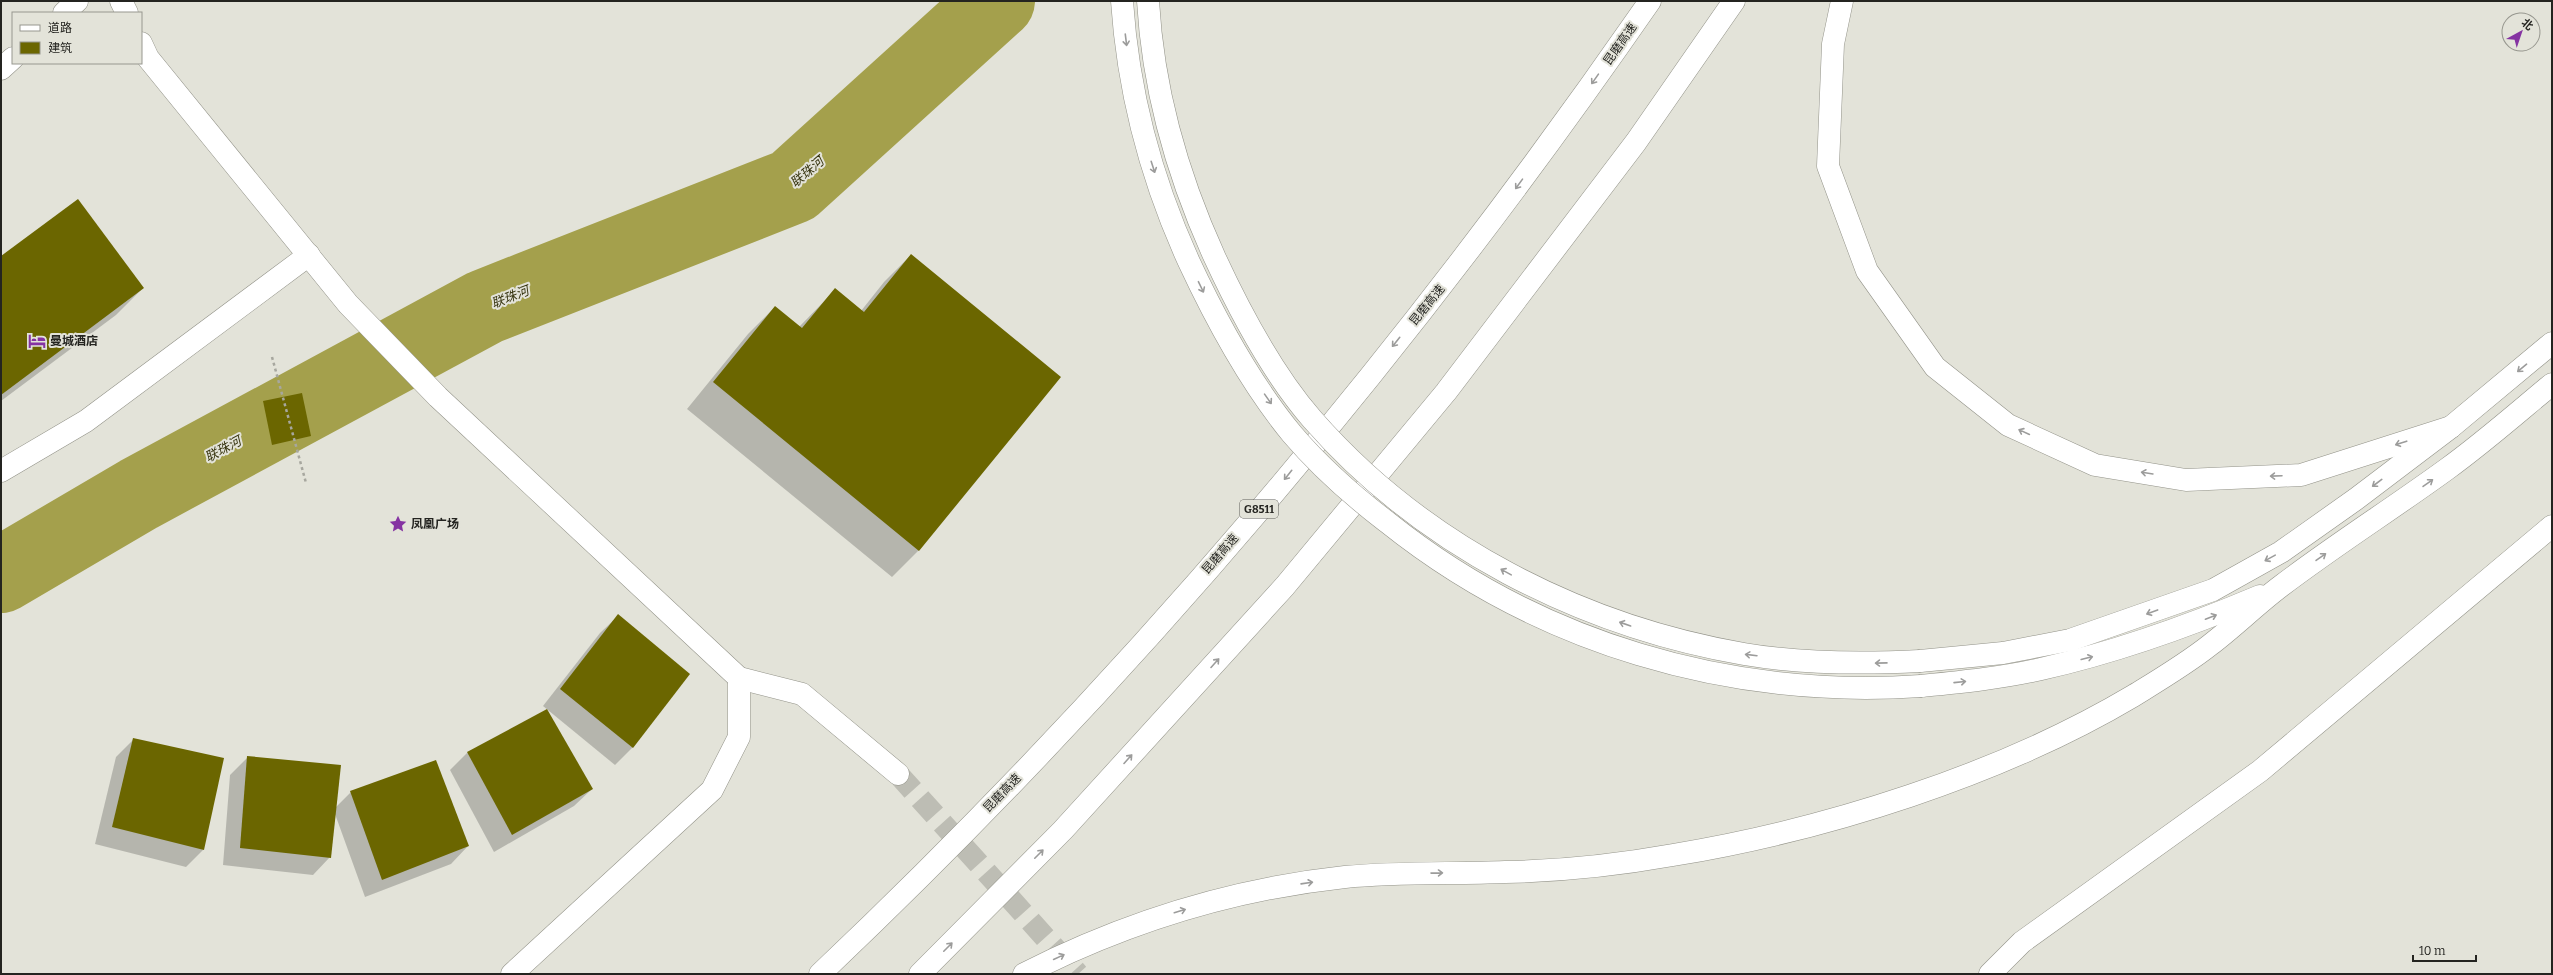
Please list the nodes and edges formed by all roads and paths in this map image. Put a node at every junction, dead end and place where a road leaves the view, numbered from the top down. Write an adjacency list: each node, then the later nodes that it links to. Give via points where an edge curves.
1 (77, 1): 8 (main road)
2 (121, 1): 9 (main road)
3 (1122, 1): 21 (main road, one-way to 21, bridge, via 1129,65 1148,152 1180,243 1231,343 1291,432 1319,463 1365,505 1412,542 1485,588 1548,621 1619,649 1699,671 1787,685 1869,688 1921,686 1986,679 2097,655 2156,638)
4 (1148, 1): 17 (main road, one-way to 4, bridge, via 2282,552 2213,590 2070,640 2003,653 1920,661 1835,663 1789,660 1704,646 1627,625 1558,598 1503,570 1444,534 1381,486 1310,416 1277,369 1224,278 1204,233 1172,146 1154,62)
5 (1650, 1): 25 (main road, 昆磨高速 / G8511, one-way to 25, via 1586,93 1457,268 1275,491 1167,616 1023,772 893,905)
6 (1734, 1): 26 (main road, one-way to 6, via 1063,830 1285,586 1446,392 1636,142)
7 (1842, 1): 17 (main road, one-way to 7, via 2301,475 2186,480 2095,465 2008,425 1935,367 1867,271 1828,166 1833,44)
8 (65, 12)
9 (126, 12)
10 (142, 45): 13 (main road, via 148,58)
11 (12, 59): 12 (main road)
12 (1, 69)
13 (308, 255): 18 (main road, via 86,421); 22 (main road, via 348,304 438,397)
14 (2552, 343): 17 (main road, one-way to 17)
15 (272, 358): 19 (path)
16 (2552, 384): 21 (main road, one-way to 16, via 2451,466)
17 (2451, 427)
18 (1, 471)
19 (306, 483)
20 (2552, 526): 28 (main road, via 2260,771 2022,942)
21 (2278, 588): 27 (main road, one-way to 21, via 1117,932 1158,917 1247,893 1344,877 1562,870 1625,862 1748,840 1880,805 1990,765 2100,714 2207,648)
22 (739, 678): 23 (main road, via 802,694); 24 (main road, via 739,737 712,790)
23 (898, 774)
24 (512, 974)
25 (820, 974)
26 (920, 974)
27 (1024, 974)
28 (1990, 974)

